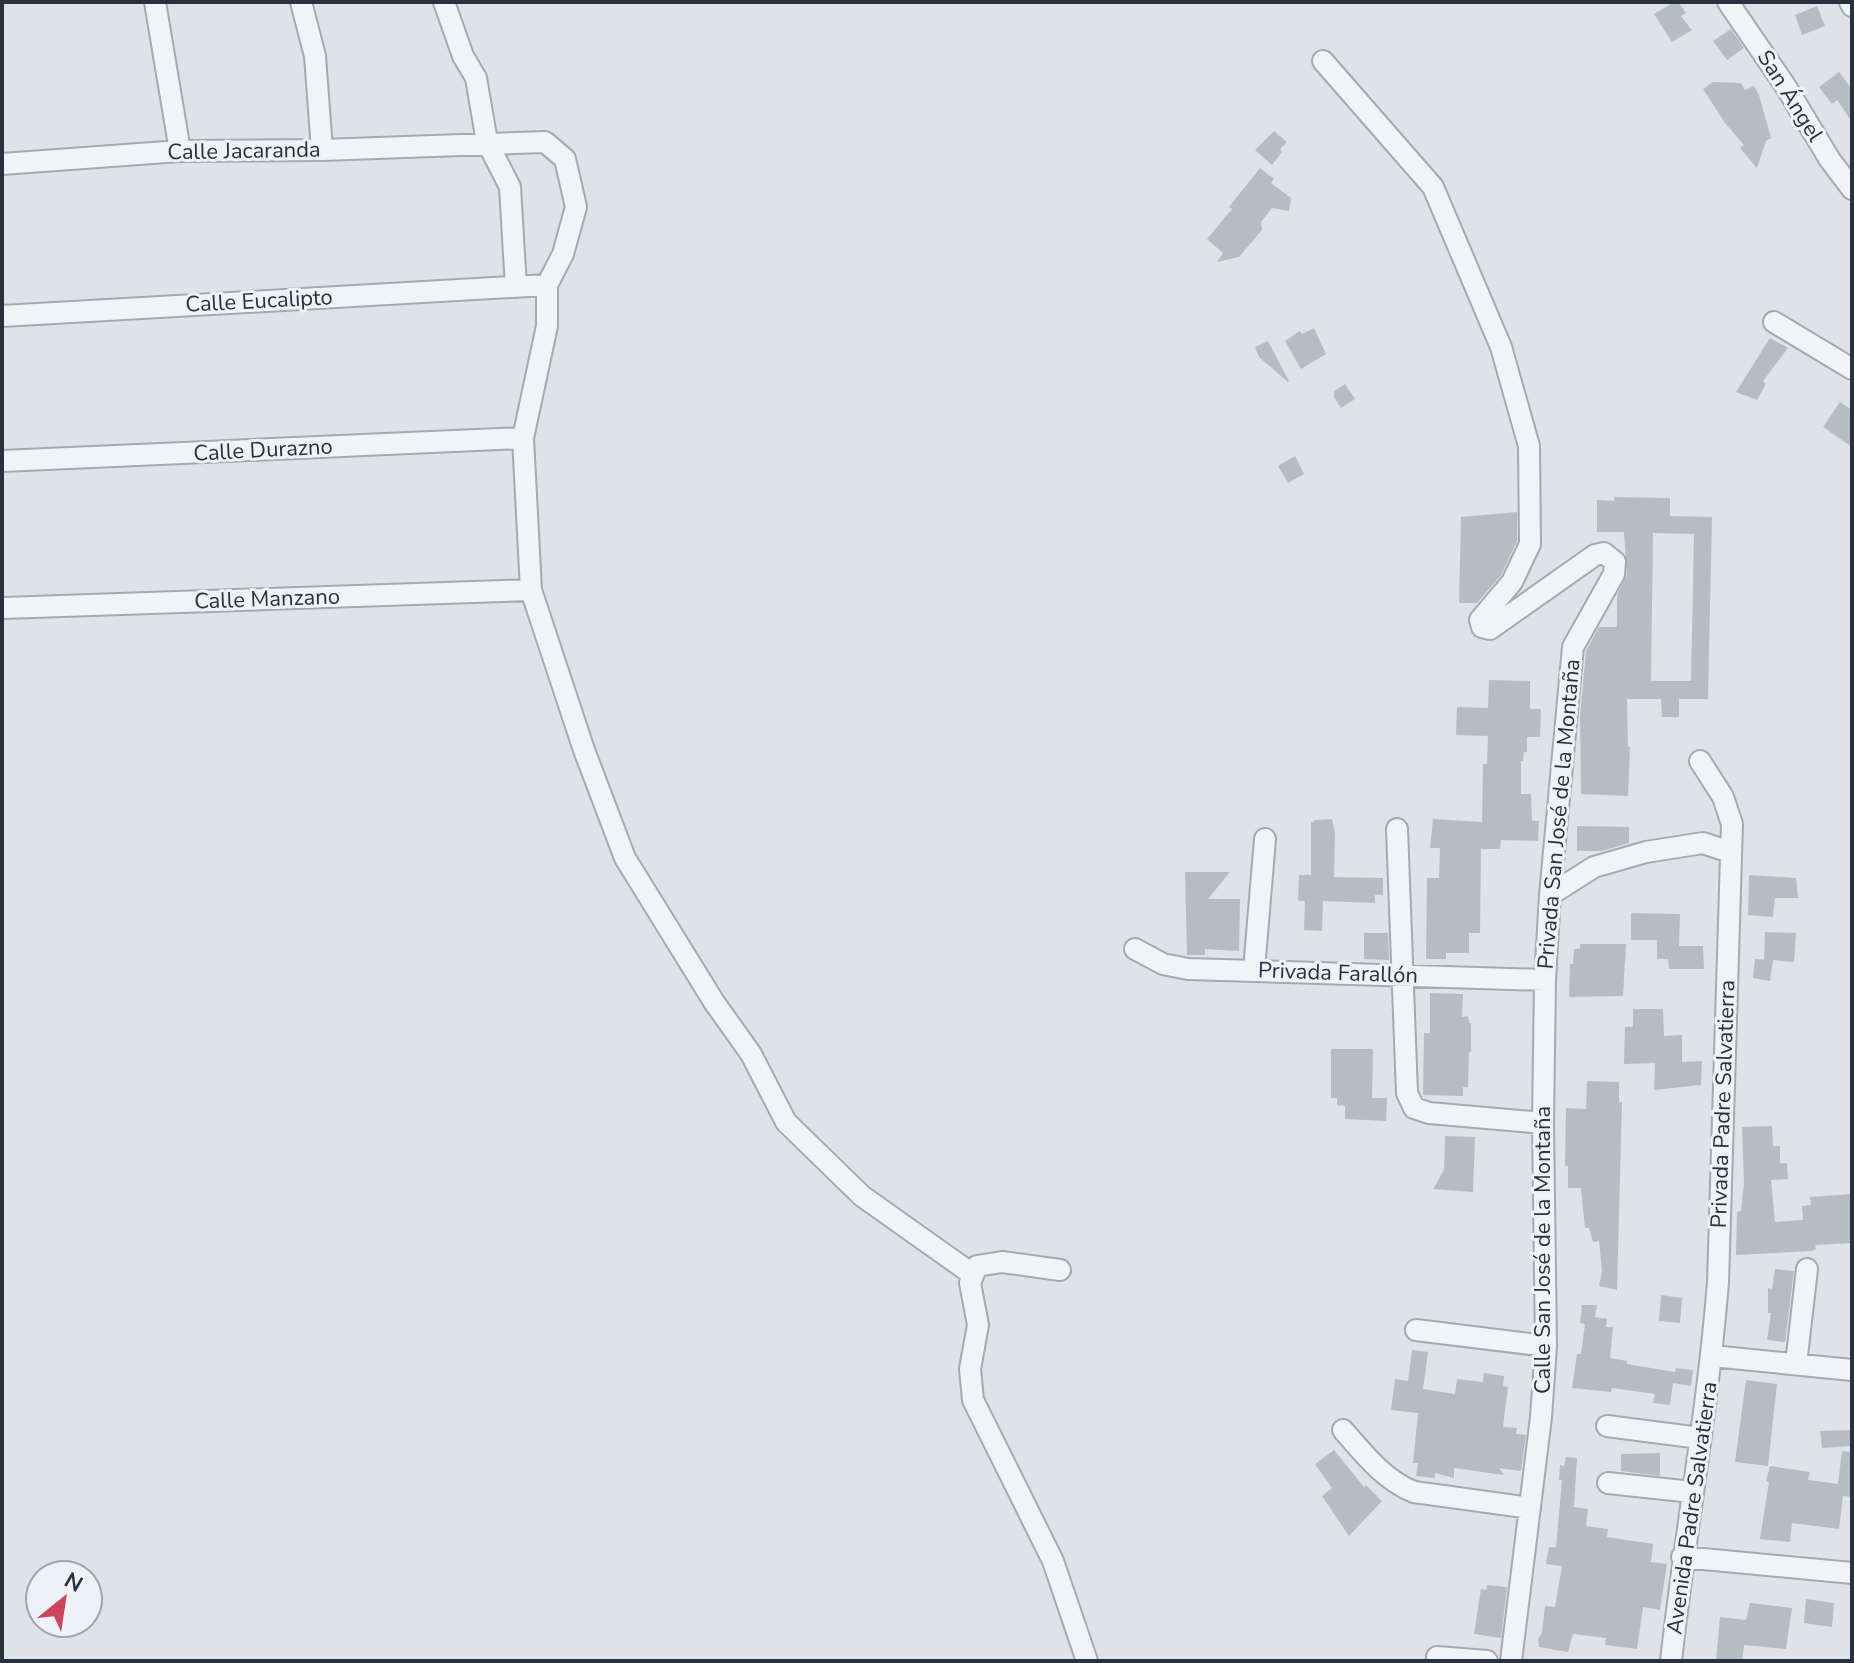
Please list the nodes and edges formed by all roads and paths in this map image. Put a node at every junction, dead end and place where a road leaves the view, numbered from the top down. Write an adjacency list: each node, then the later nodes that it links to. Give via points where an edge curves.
1 (155, 2): 8 (street)
2 (301, 2): 7 (street, via 315,56)
3 (444, 2): 6 (street, via 476,78)
4 (1728, 2): 10 (street, San Ángel)
5 (1323, 61): 26 (street, Privada San José de la Montaña, via 1433,187 1501,347 1529,446 1530,544 1512,582 1480,620 1482,627 1490,629 1595,555 1604,553 1615,562 1614,574 1573,647)
6 (487, 142): 7 (street, Calle Jacaranda); 11 (street, Calle Jacaranda, via 545,142 565,159 576,207 563,254); 12 (street, via 510,187)
7 (322, 150): 8 (street, Calle Jacaranda)
8 (180, 151): 9 (street, Calle Jacaranda)
9 (2, 164)
10 (1852, 189)
11 (547, 285): 12 (street, Calle Eucalipto); 16 (street, via 547,326)
12 (516, 287): 13 (street, Calle Eucalipto)
13 (2, 316)
14 (1774, 322): 15 (street)
15 (1852, 369)
16 (523, 438): 17 (street, Calle Durazno); 18 (street)
17 (2, 461)
18 (531, 590): 20 (street, Calle Manzano); 34 (street, via 625,858 751,1054 786,1122 862,1196)
19 (2, 601): 20 (street)
20 (3, 608): 21 (street)
21 (2, 626)
22 (1700, 761): 25 (street, Privada Padre Salvatierra, via 1723,797 1732,824)
23 (1397, 829): 29 (street)
24 (1265, 839): 28 (street)
25 (1730, 852): 26 (street, via 1703,843 1646,852 1594,867); 37 (street, Privada Padre Salvatierra)
26 (1550, 895): 30 (street, Privada San José de la Montaña)
27 (1135, 949): 28 (street, Privada Farallón, via 1163,964 1188,969)
28 (1254, 970): 29 (street, Privada Farallón)
29 (1401, 975): 30 (street, Privada Farallón); 31 (street, via 1407,1093 1414,1108)
30 (1545, 980): 31 (street, Calle San José de la Montaña)
31 (1543, 1123): 36 (street, Calle San José de la Montaña)
32 (1807, 1269): 38 (street)
33 (1060, 1270): 34 (street, via 1002,1262 977,1266)
34 (972, 1274): 49 (street, via 978,1325 970,1369 973,1400 1053,1561)
35 (1416, 1330): 36 (street)
36 (1546, 1346): 45 (street, Calle San José de la Montaña)
37 (1712, 1356): 38 (street); 42 (street, Avenida Padre Salvatierra)
38 (1796, 1364): 39 (street)
39 (1852, 1370)
40 (1607, 1426): 42 (street)
41 (1343, 1430): 45 (street, via 1398,1486)
42 (1700, 1438): 44 (street, Avenida Padre Salvatierra)
43 (1608, 1483): 44 (street)
44 (1692, 1492): 46 (street, Avenida Padre Salvatierra)
45 (1530, 1508): 51 (street, Calle San José de la Montaña)
46 (1682, 1557): 47 (street); 52 (street, Avenida Padre Salvatierra)
47 (1852, 1573)
48 (1437, 1657): 50 (street)
49 (1087, 1661)
50 (1487, 1661)
51 (1511, 1661)
52 (1671, 1661)

